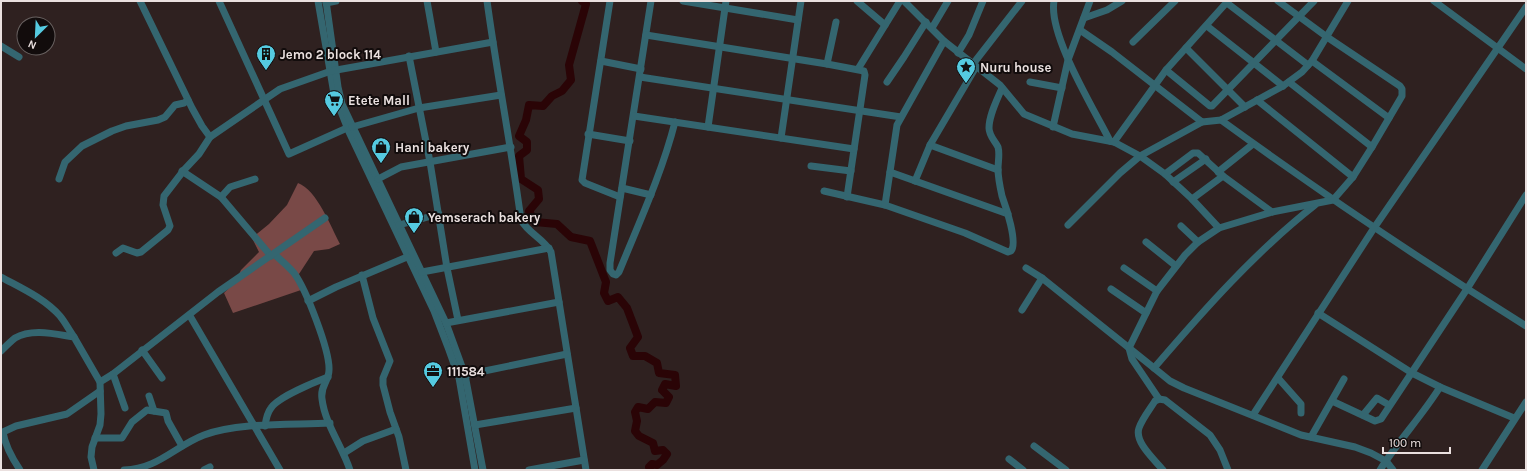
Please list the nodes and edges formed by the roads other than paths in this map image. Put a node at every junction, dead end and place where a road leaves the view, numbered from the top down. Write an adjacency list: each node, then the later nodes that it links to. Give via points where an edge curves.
1 (140, 1): 74 (street)
2 (219, 1): 75 (street)
3 (336, 1): 24 (street)
4 (427, 1): 47 (street)
5 (487, 1): 41 (street)
6 (610, 1): 53 (street)
7 (652, 1): 37 (street)
8 (683, 1): 26 (street)
9 (801, 1): 30 (street)
10 (857, 1): 33 (street)
11 (900, 1): 33 (street)
12 (904, 1): 32 (street)
13 (948, 1): 35 (street)
14 (983, 1): 48 (street, via 972,29)
15 (1022, 1): 57 (street)
16 (1054, 1): 52 (street, via 1057,31)
17 (1090, 1): 29 (street)
18 (1122, 1): 29 (street, via 1107,10)
19 (1175, 1): 42 (street)
20 (1278, 1): 28 (street)
21 (1314, 1): 28 (street)
22 (1348, 1): 38 (street)
23 (1434, 1): 46 (street)
24 (323, 2): 62 (street)
25 (1228, 2): 34 (street); 39 (street)
26 (726, 4): 30 (street); 44 (street)
27 (1526, 7): 46 (street)
28 (1299, 16): 38 (street); 39 (street)
29 (1084, 18): 36 (street)
30 (798, 20): 51 (street)
31 (836, 22): 55 (street)
32 (926, 22): 35 (street); 64 (street)
33 (886, 24): 59 (street)
34 (1207, 26): 45 (street); 56 (street)
35 (932, 28): 40 (street)
36 (1080, 30): 52 (street); 67 (street)
37 (646, 36): 44 (street); 58 (street)
38 (1327, 37): 54 (street); 82 (street, via 1400,86 1402,96)
39 (1276, 40): 54 (street); 56 (street)
40 (944, 41): 48 (street); 81 (street)
41 (492, 42): 47 (street); 72 (street)
42 (1133, 42)
43 (1, 46): 50 (street)
44 (719, 47): 51 (street); 68 (street)
45 (1186, 48): 61 (street); 71 (street)
46 (1496, 48): 60 (street); 134 (street)
47 (436, 52): 49 (street)
48 (958, 53): 57 (street)
49 (409, 56): 62 (street); 78 (street)
50 (19, 57)
51 (792, 58): 55 (street); 73 (street)
52 (1068, 60): 70 (street); 93 (street)
53 (601, 61): 58 (street); 89 (street)
54 (1310, 63): 66 (street); 82 (street)
55 (827, 64): 59 (street)
56 (1254, 64): 66 (street); 71 (street)
57 (974, 65): 69 (street); 95 (street)
58 (641, 69): 63 (street)
59 (858, 69): 79 (street, via 864,71 865,75)
60 (1526, 69)
61 (1166, 70): 67 (street); 71 (street, via 1210,106)
62 (333, 71): 75 (street, via 280,89); 88 (street, via 334,94)
63 (640, 77): 68 (street); 80 (street)
64 (887, 82)
65 (1030, 82): 70 (street)
66 (1286, 84): 76 (street); 97 (street)
67 (1154, 85): 85 (street); 93 (street)
68 (714, 88): 73 (street); 86 (street)
69 (1002, 88): 87 (street, via 1024,114); 103 (street, via 992,112 989,129 990,136 998,147)
70 (1062, 88): 87 (street)
71 (1228, 89): 77 (street)
72 (501, 94): 78 (street); 96 (street)
73 (786, 99): 79 (street); 91 (street)
74 (188, 100): 90 (street); 110 (street, via 176,105 165,117 119,129 82,146 65,162)
75 (264, 100): 88 (street, via 289,154); 90 (street)
76 (1256, 100): 77 (street); 109 (street)
77 (1245, 107): 83 (street)
78 (419, 108): 88 (street); 101 (street)
79 (860, 110): 81 (street); 98 (street)
80 (634, 116): 84 (street); 92 (street)
81 (901, 117): 106 (street, via 895,134)
82 (1389, 118): 97 (street)
83 (1221, 120): 85 (street); 94 (street)
84 (675, 122): 86 (street); 117 (street)
85 (1202, 122): 99 (street)
86 (708, 127): 91 (street)
87 (1053, 127): 93 (street, via 1072,134)
88 (350, 128): 112 (street); 135 (street)
89 (588, 134): 92 (street); 120 (street, via 583,182)
90 (210, 137): 104 (street, via 199,154)
91 (781, 138): 98 (street)
92 (630, 141): 115 (street)
93 (1112, 142): 99 (street)
94 (1253, 144): 108 (street); 123 (street)
95 (930, 145): 103 (street); 113 (street)
96 (511, 147): 101 (street); 138 (street, via 521,220)
97 (1372, 147): 109 (street)
98 (854, 149): 105 (street)
99 (1140, 156): 107 (street); 131 (street, via 1120,172)
100 (1206, 159): 107 (street, via 1198,153 1193,153); 108 (street); 114 (street)
101 (430, 162): 112 (street, via 401,168); 127 (street)
102 (811, 166): 105 (street)
103 (998, 170): 128 (street)
104 (182, 171): 119 (street); 139 (street, via 164,196 163,205 170,226 168,230 141,252 123,248)
105 (851, 171): 121 (street)
106 (890, 172): 113 (street); 125 (street)
107 (1165, 174): 114 (street)
108 (1220, 174): 122 (street); 126 (street)
109 (1353, 177): 123 (street)
110 (59, 179)
111 (255, 179): 119 (street, via 230,187)
112 (378, 179): 130 (street)
113 (915, 181): 128 (street)
114 (1173, 182): 122 (street)
115 (622, 188): 117 (street); 120 (street)
116 (824, 191): 121 (street)
117 (651, 195): 120 (street, via 616,274 611,273 610,263)
118 (1526, 195): 151 (street)
119 (220, 197): 140 (street)
120 (620, 197)
121 (848, 197): 125 (street)
122 (1192, 199): 133 (street)
123 (1333, 200): 124 (street); 134 (street)
124 (1317, 204): 126 (street); 167 (street, via 1290,225 1235,279 1193,322)
125 (885, 205): 128 (street, via 965,233 1008,252 1014,247)
126 (1272, 212): 133 (street)
127 (438, 214): 130 (street); 143 (street)
128 (1008, 214)
129 (325, 218): 140 (street)
130 (399, 224): 135 (street)
131 (1068, 225)
132 (1181, 226): 137 (street)
133 (1219, 228): 137 (street)
134 (1374, 228): 151 (street); 157 (street)
135 (403, 241): 141 (street); 146 (street)
136 (1146, 242): 142 (street)
137 (1198, 242): 142 (street)
138 (549, 248): 143 (street); 154 (street)
139 (116, 254)
140 (272, 255): 153 (street, via 293,272); 158 (street, via 218,292)
141 (407, 257): 147 (street); 177 (street, via 434,311)
142 (1176, 266): 152 (street)
143 (447, 268): 146 (street); 159 (street)
144 (1026, 268): 149 (street)
145 (1124, 268): 152 (street)
146 (422, 272): 160 (street)
147 (362, 275): 153 (street); 195 (street, via 373,318 390,361 383,385)
148 (1, 277): 162 (street, via 47,304 61,317)
149 (1042, 278): 155 (street); 163 (street)
150 (1111, 289): 156 (street)
151 (1467, 289): 161 (street); 168 (street)
152 (1157, 292): 156 (street)
153 (308, 301): 171 (street, via 323,337)
154 (559, 302): 159 (street); 166 (street)
155 (1022, 310)
156 (1146, 313): 163 (street)
157 (1318, 313): 168 (street); 173 (street)
158 (190, 316): 164 (street); 193 (street)
159 (458, 320): 160 (street)
160 (446, 323): 170 (street)
161 (1526, 326)
162 (74, 337): 165 (street, via 26,333); 175 (street)
163 (1129, 348): 167 (street); 180 (street, via 1132,359)
164 (142, 350): 169 (street); 172 (street)
165 (1, 351)
166 (567, 354): 170 (street); 185 (street)
167 (1154, 368): 188 (street, via 1184,388)
168 (1412, 373): 176 (street); 183 (street)
169 (113, 374): 175 (street); 184 (street)
170 (465, 375): 177 (street)
171 (328, 376): 191 (street, via 322,394 324,411); 194 (street, via 306,385 273,405)
172 (162, 378)
173 (1278, 378): 187 (street, via 1301,404); 188 (street)
174 (1344, 379): 181 (street)
175 (100, 382): 178 (street)
176 (1440, 387): 190 (street); 204 (street)
177 (465, 390): 192 (street); 213 (street)
178 (100, 391): 196 (street, via 67,414 16,426); 198 (street, via 100,425)
179 (149, 396): 186 (street)
180 (1159, 399): 219 (street, via 1155,401 1138,434 1143,446); 220 (street, via 1165,400 1210,435 1220,450)
181 (1332, 401): 189 (street); 197 (street)
182 (1526, 402): 190 (street)
183 (1388, 405): 189 (street, via 1377,398); 189 (street, via 1378,421)
184 (125, 408)
185 (576, 408): 192 (street); 203 (street)
186 (154, 411): 198 (street, via 147,410 134,420 122,438); 199 (street, via 166,413)
187 (1302, 413)
188 (1254, 415): 197 (street)
189 (1363, 415)
190 (1514, 418): 223 (street)
191 (330, 423): 194 (street); 201 (street)
192 (475, 425): 214 (street)
193 (255, 426): 194 (street); 199 (street, via 226,429); 210 (street)
194 (265, 426)
195 (396, 429): 201 (street, via 363,441); 212 (street)
196 (2, 432): 206 (street, via 12,459)
197 (1311, 437): 204 (street, via 1361,449)
198 (95, 438): 207 (street, via 91,457)
199 (182, 446): 205 (street)
200 (1034, 446): 218 (street)
201 (344, 453): 211 (street)
202 (1009, 459): 217 (street)
203 (584, 460): 215 (street); 216 (street)
204 (1386, 461): 221 (street); 222 (street)
205 (156, 463): 208 (street); 209 (street)
206 (20, 470)
207 (94, 470)
208 (124, 470)
209 (161, 470)
210 (280, 470)
211 (350, 470)
212 (406, 470)
213 (474, 470)
214 (483, 470)
215 (529, 470)
216 (586, 470)
217 (1024, 470)
218 (1066, 470)
219 (1163, 470)
220 (1228, 470)
221 (1380, 470)
222 (1392, 470)
223 (1482, 470)

